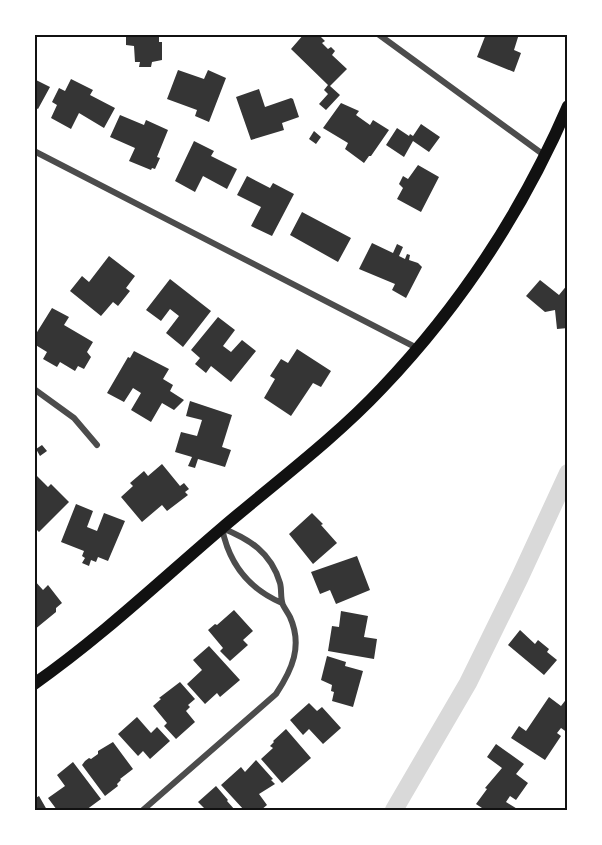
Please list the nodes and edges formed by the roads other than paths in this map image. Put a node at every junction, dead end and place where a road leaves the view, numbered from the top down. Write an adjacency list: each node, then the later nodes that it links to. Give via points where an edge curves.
1 (378, 34): 4 (street)
2 (567, 106): 4 (main road)
3 (34, 151): 5 (street)
4 (544, 155): 5 (main road, via 486,260)
5 (417, 348): 8 (main road, via 353,416)
6 (34, 389): 7 (street, via 74,418)
7 (97, 445)
8 (222, 528): 9 (street, via 237,568 258,590); 9 (street, via 256,545 276,572); 10 (main road, via 106,629)
9 (282, 603): 11 (street, via 296,635 289,675 276,694)
10 (34, 684)
11 (142, 810)

